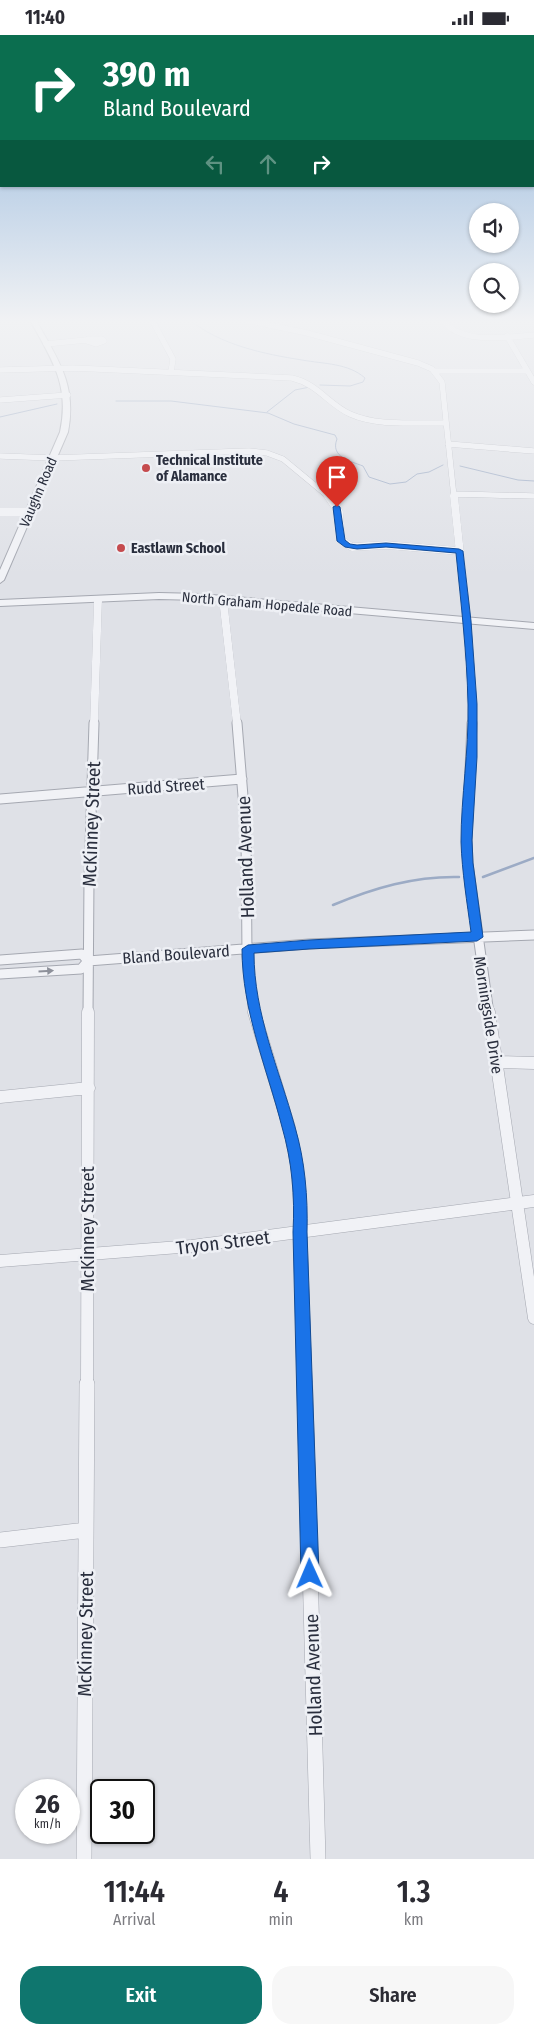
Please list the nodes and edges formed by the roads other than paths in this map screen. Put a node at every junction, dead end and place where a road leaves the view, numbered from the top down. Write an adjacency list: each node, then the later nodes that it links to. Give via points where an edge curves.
1 (68, 405): 8 (street, Vaughn Road, via 67,421)
2 (337, 405): 4 (street, via 360,418)
3 (444, 405): 4 (street, Morningside Drive)
4 (446, 423): 5 (street, Morningside Drive)
5 (448, 444): 6 (street); 9 (street, Morningside Drive)
6 (534, 451)
7 (0, 456): 8 (street)
8 (53, 458): 12 (street, Vaughn Road); 13 (street, via 267,453 283,459 333,502 339,512 341,541 345,545)
9 (454, 494): 10 (street); 13 (street, Morningside Drive)
10 (534, 496)
11 (0, 511): 12 (street)
12 (30, 512): 14 (street, Vaughn Road)
13 (459, 551): 18 (street, Morningside Drive)
14 (0, 580)
15 (223, 599): 16 (street, North Graham Hopedale Road, via 159,596); 18 (street, North Graham Hopedale Road); 20 (street, Holland Avenue)
16 (98, 600): 17 (street, North Graham Hopedale Road); 21 (street, McKinney Street)
17 (0, 603)
18 (467, 621): 19 (street, North Graham Hopedale Road); 24 (street, Morningside Drive, via 472,704 467,840)
19 (534, 626)
20 (242, 779): 21 (street, Rudd Street); 25 (street, Holland Avenue)
21 (90, 792): 22 (street, Rudd Street); 27 (street, McKinney Street)
22 (0, 799)
23 (534, 935): 24 (street, Bland Boulevard)
24 (477, 937): 25 (street, Bland Boulevard); 29 (street, Morningside Drive)
25 (248, 949): 27 (street, Bland Boulevard); 35 (street, Holland Avenue, via 256,1018 296,1159)
26 (0, 960): 27 (street, Bland Boulevard, via 82,954)
27 (88, 961): 28 (street, Bland Boulevard, one-way to 27, via 81,969); 31 (street, McKinney Street)
28 (0, 974)
29 (497, 1062): 30 (street); 34 (street, Morningside Drive)
30 (534, 1063)
31 (89, 1088): 32 (street); 36 (street, McKinney Street)
32 (0, 1097)
33 (534, 1201): 34 (street, Tryon Street)
34 (518, 1203): 35 (street, Tryon Street); 38 (street, Morningside Drive)
35 (300, 1232): 36 (street, Tryon Street); 42 (street, Holland Avenue)
36 (88, 1256): 37 (street, Tryon Street); 39 (street, McKinney Street)
37 (0, 1261)
38 (534, 1318)
39 (86, 1530): 40 (street); 41 (street, McKinney Street)
40 (0, 1539)
41 (84, 1859)
42 (318, 1859)

